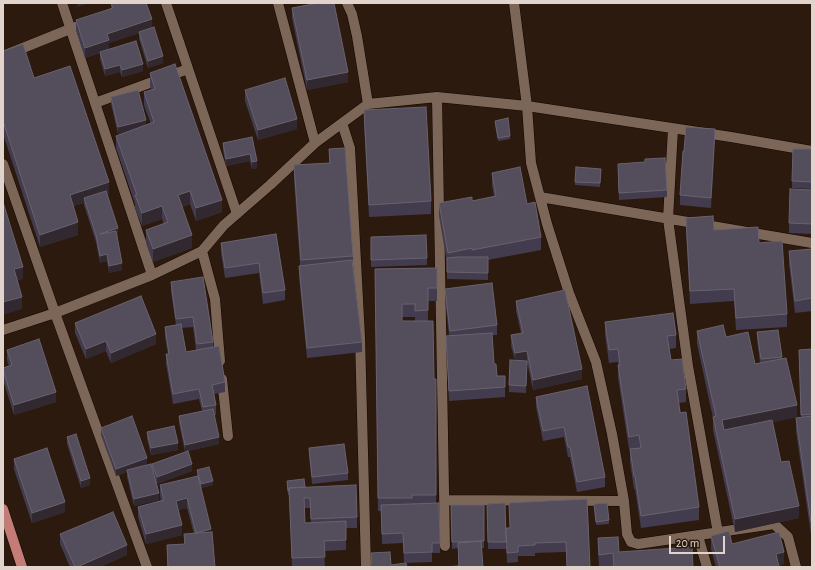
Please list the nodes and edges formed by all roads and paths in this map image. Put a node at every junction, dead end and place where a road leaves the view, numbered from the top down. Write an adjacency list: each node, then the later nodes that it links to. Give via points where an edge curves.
1 (62, 3): 7 (street)
2 (166, 3): 9 (street)
3 (278, 3): 16 (street)
4 (347, 3): 12 (street, via 352,14)
5 (514, 3): 13 (street)
6 (85, 23): 7 (street)
7 (70, 29): 8 (street); 11 (street)
8 (3, 56)
9 (188, 69): 11 (street); 20 (street)
10 (437, 97): 12 (street); 13 (street); 28 (street)
11 (95, 103): 24 (street)
12 (368, 104): 14 (street)
13 (527, 106): 15 (street); 19 (street, via 531,164)
14 (342, 123): 16 (street); 36 (street, via 350,148 360,329)
15 (673, 129): 17 (street); 21 (street)
16 (315, 144): 20 (street)
17 (812, 151)
18 (3, 164): 25 (street)
19 (540, 197): 21 (street); 29 (street, via 569,293 596,362)
20 (237, 214): 23 (street)
21 (668, 219): 22 (street); 31 (street, via 688,366)
22 (812, 243)
23 (202, 251): 24 (street); 27 (street, via 214,299)
24 (152, 275): 25 (street)
25 (54, 312): 26 (street); 35 (street)
26 (3, 330)
27 (228, 436)
28 (445, 500): 29 (street); 33 (street)
29 (624, 501): 32 (street, via 627,534 631,542 638,544)
30 (3, 509): 34 (main road)
31 (718, 533): 32 (street); 38 (street, via 774,524 788,536)
32 (698, 536): 37 (street)
33 (445, 546)
34 (22, 567)
35 (147, 567)
36 (366, 567)
37 (706, 567)
38 (796, 567)

